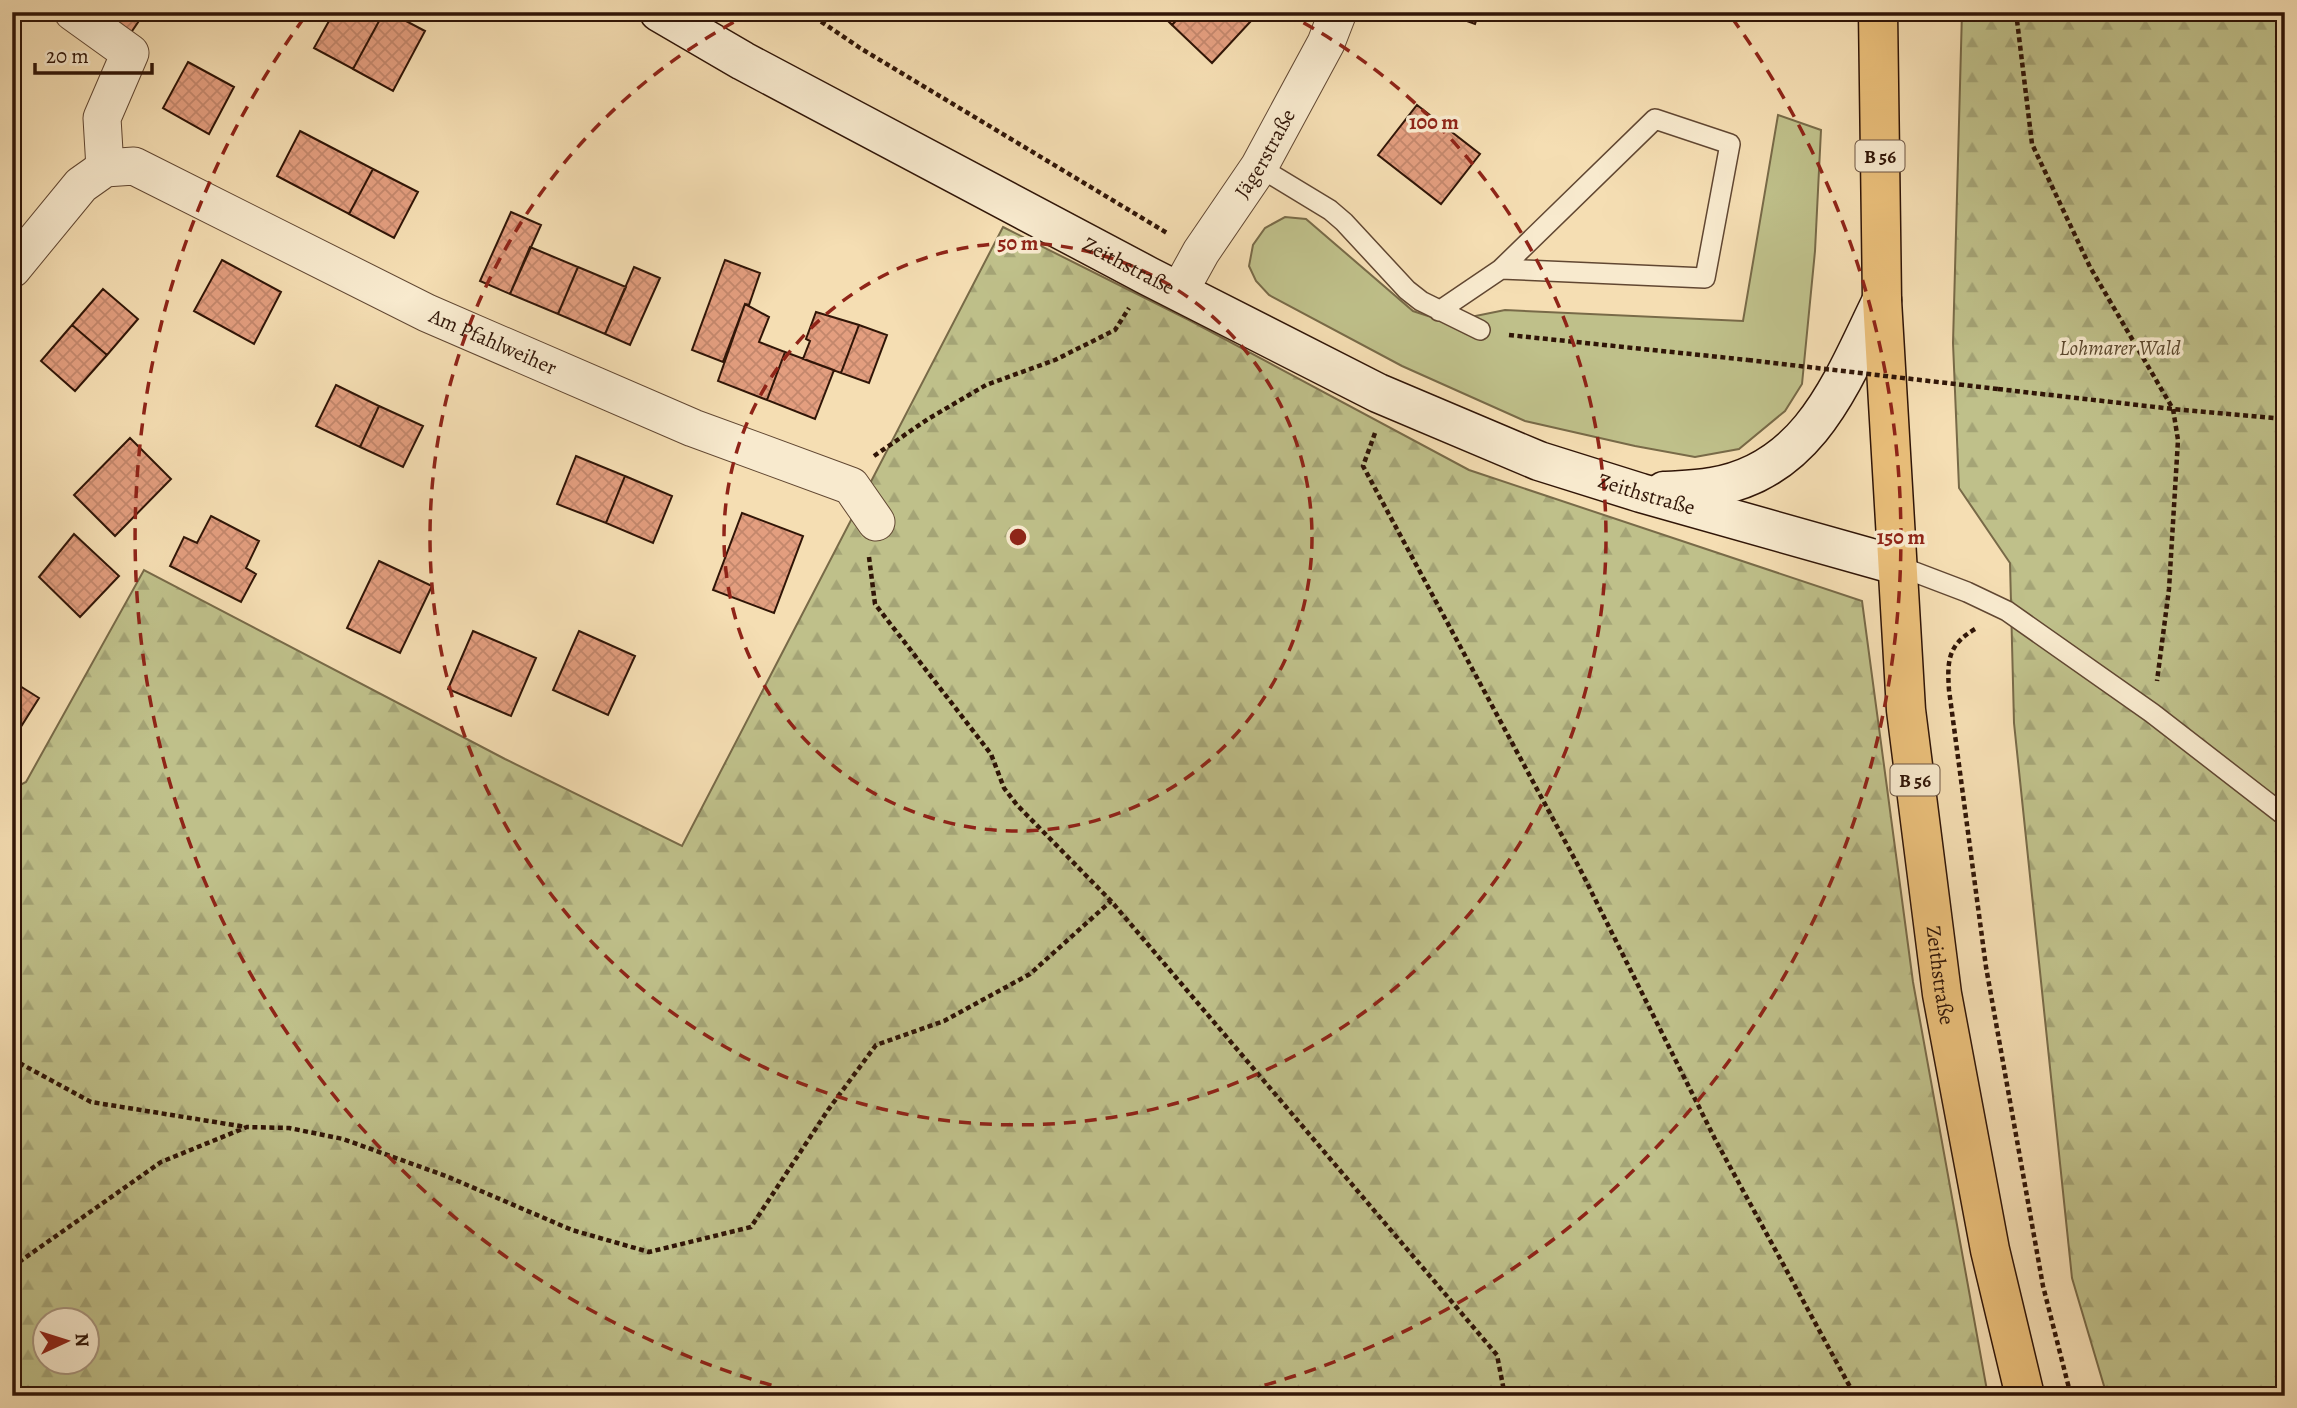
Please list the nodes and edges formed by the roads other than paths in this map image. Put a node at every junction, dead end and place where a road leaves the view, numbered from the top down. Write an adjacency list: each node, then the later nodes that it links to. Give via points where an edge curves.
1 (73, 12): 6 (street, via 130,53 102,118)
2 (659, 12): 9 (street, Zeithstraße)
3 (1878, 12): 10 (main road, B 56)
4 (1325, 23): 5 (street, Jägerstraße)
5 (1259, 167): 9 (street, Jägerstraße, via 1201,252); 11 (lane, via 1344,222 1407,289)
6 (105, 168): 7 (street, via 81,185); 14 (street, Am Pfahlweiher, via 134,166 427,313 693,428 851,486)
7 (12, 269)
8 (1501, 269): 8 (lane, via 1705,278 1731,144 1655,119); 11 (lane)
9 (1164, 283): 13 (street, Zeithstraße, via 1389,398 1539,461)
10 (1882, 300): 13 (street, via 1824,412 1783,458 1755,474 1714,487); 15 (main road, B 56)
11 (1439, 311): 12 (lane)
12 (1480, 330)
13 (1641, 494): 15 (street, Zeithstraße)
14 (876, 522)
15 (1896, 565): 16 (lane, via 2007,611 2152,713); 17 (main road, Zeithstraße / B 56, via 1906,710 1942,994 1988,1237)
16 (2285, 816)
17 (2025, 1396)

